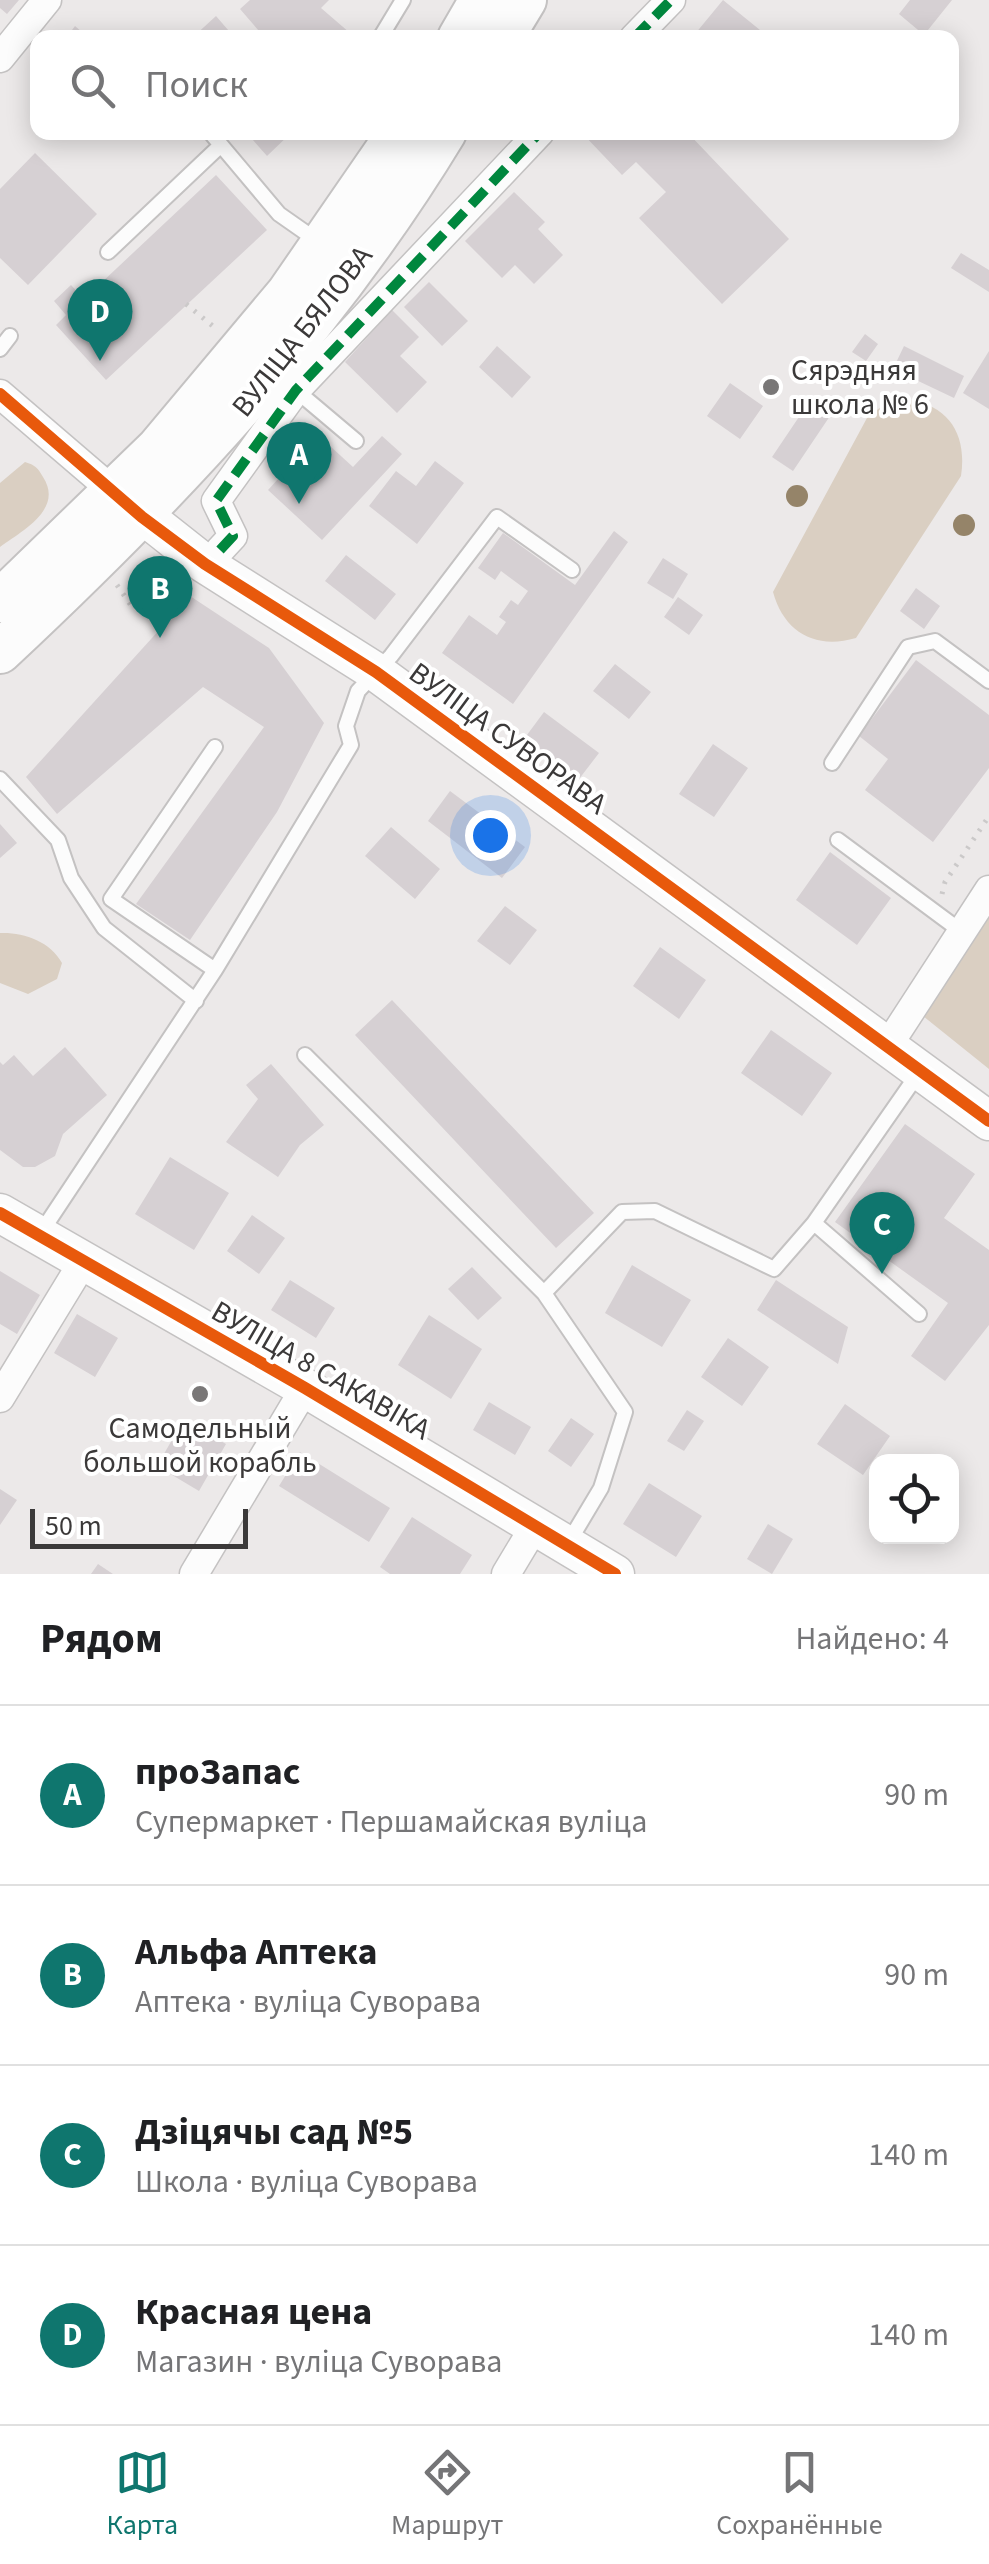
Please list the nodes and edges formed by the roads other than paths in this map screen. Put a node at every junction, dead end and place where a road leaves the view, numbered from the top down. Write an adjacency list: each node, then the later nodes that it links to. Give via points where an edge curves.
1 (47, 0): 10 (street)
2 (403, 0): 6 (lane)
3 (481, 0): 7 (main road)
4 (525, 0): 8 (main road)
5 (670, 0): 9 (street)
6 (385, 30)
7 (463, 30)
8 (507, 30)
9 (642, 30)
10 (0, 58)
11 (216, 140): 15 (lane)
12 (389, 140): 16 (main road, ВУЛІЦА БЯЛОВА)
13 (440, 140): 20 (main road, ВУЛІЦА БЯЛОВА)
14 (532, 140): 20 (street)
15 (220, 145): 16 (lane, via 278,214); 17 (lane)
16 (323, 246): 23 (main road, ВУЛІЦА БЯЛОВА, via 158,448)
17 (108, 252)
18 (10, 336): 19 (lane)
19 (0, 348)
20 (285, 381): 22 (lane); 23 (main road, ВУЛІЦА БЯЛОВА); 24 (street, via 216,500 233,536)
21 (0, 394): 23 (street, ВУЛІЦА СУВОРАВА)
22 (356, 441)
23 (128, 504): 26 (main road); 27 (main road); 28 (street, ВУЛІЦА СУВОРАВА, via 205,564)
24 (220, 550)
25 (572, 570): 28 (lane, via 498,517)
26 (0, 601)
27 (0, 652)
28 (376, 672): 36 (lane, via 358,691 346,726 351,745); 38 (street, ВУЛІЦА СУВОРАВА)
29 (989, 681): 31 (lane, via 935,641 908,647)
30 (214, 746): 36 (lane, via 111,898)
31 (832, 763)
32 (0, 780): 37 (lane, via 58,840 71,878 104,928)
33 (838, 840): 35 (lane)
34 (989, 890): 35 (street)
35 (962, 932): 38 (street)
36 (215, 970): 37 (lane)
37 (196, 1001): 44 (lane)
38 (889, 1044): 40 (street, ВУЛІЦА СУВОРАВА)
39 (305, 1056): 46 (lane)
40 (920, 1071): 41 (street, ВУЛІЦА СУВОРАВА); 43 (lane)
41 (989, 1122)
42 (0, 1214): 44 (street, ВУЛІЦА 8 САКАВІКА)
43 (814, 1223): 46 (lane, via 774,1269 655,1211 622,1212); 47 (lane)
44 (39, 1235): 45 (street, ВУЛІЦА 8 САКАВІКА)
45 (83, 1262): 48 (street, ВУЛІЦА 8 САКАВІКА); 49 (street)
46 (544, 1292): 51 (lane, via 625,1412 601,1488)
47 (918, 1314)
48 (305, 1388): 50 (street, ВУЛІЦА 8 САКАВІКА); 52 (street)
49 (0, 1398)
50 (536, 1524): 51 (street, ВУЛІЦА 8 САКАВІКА); 53 (street)
51 (567, 1545): 54 (street, ВУЛІЦА 8 САКАВІКА)
52 (194, 1574)
53 (506, 1574)
54 (614, 1574)

